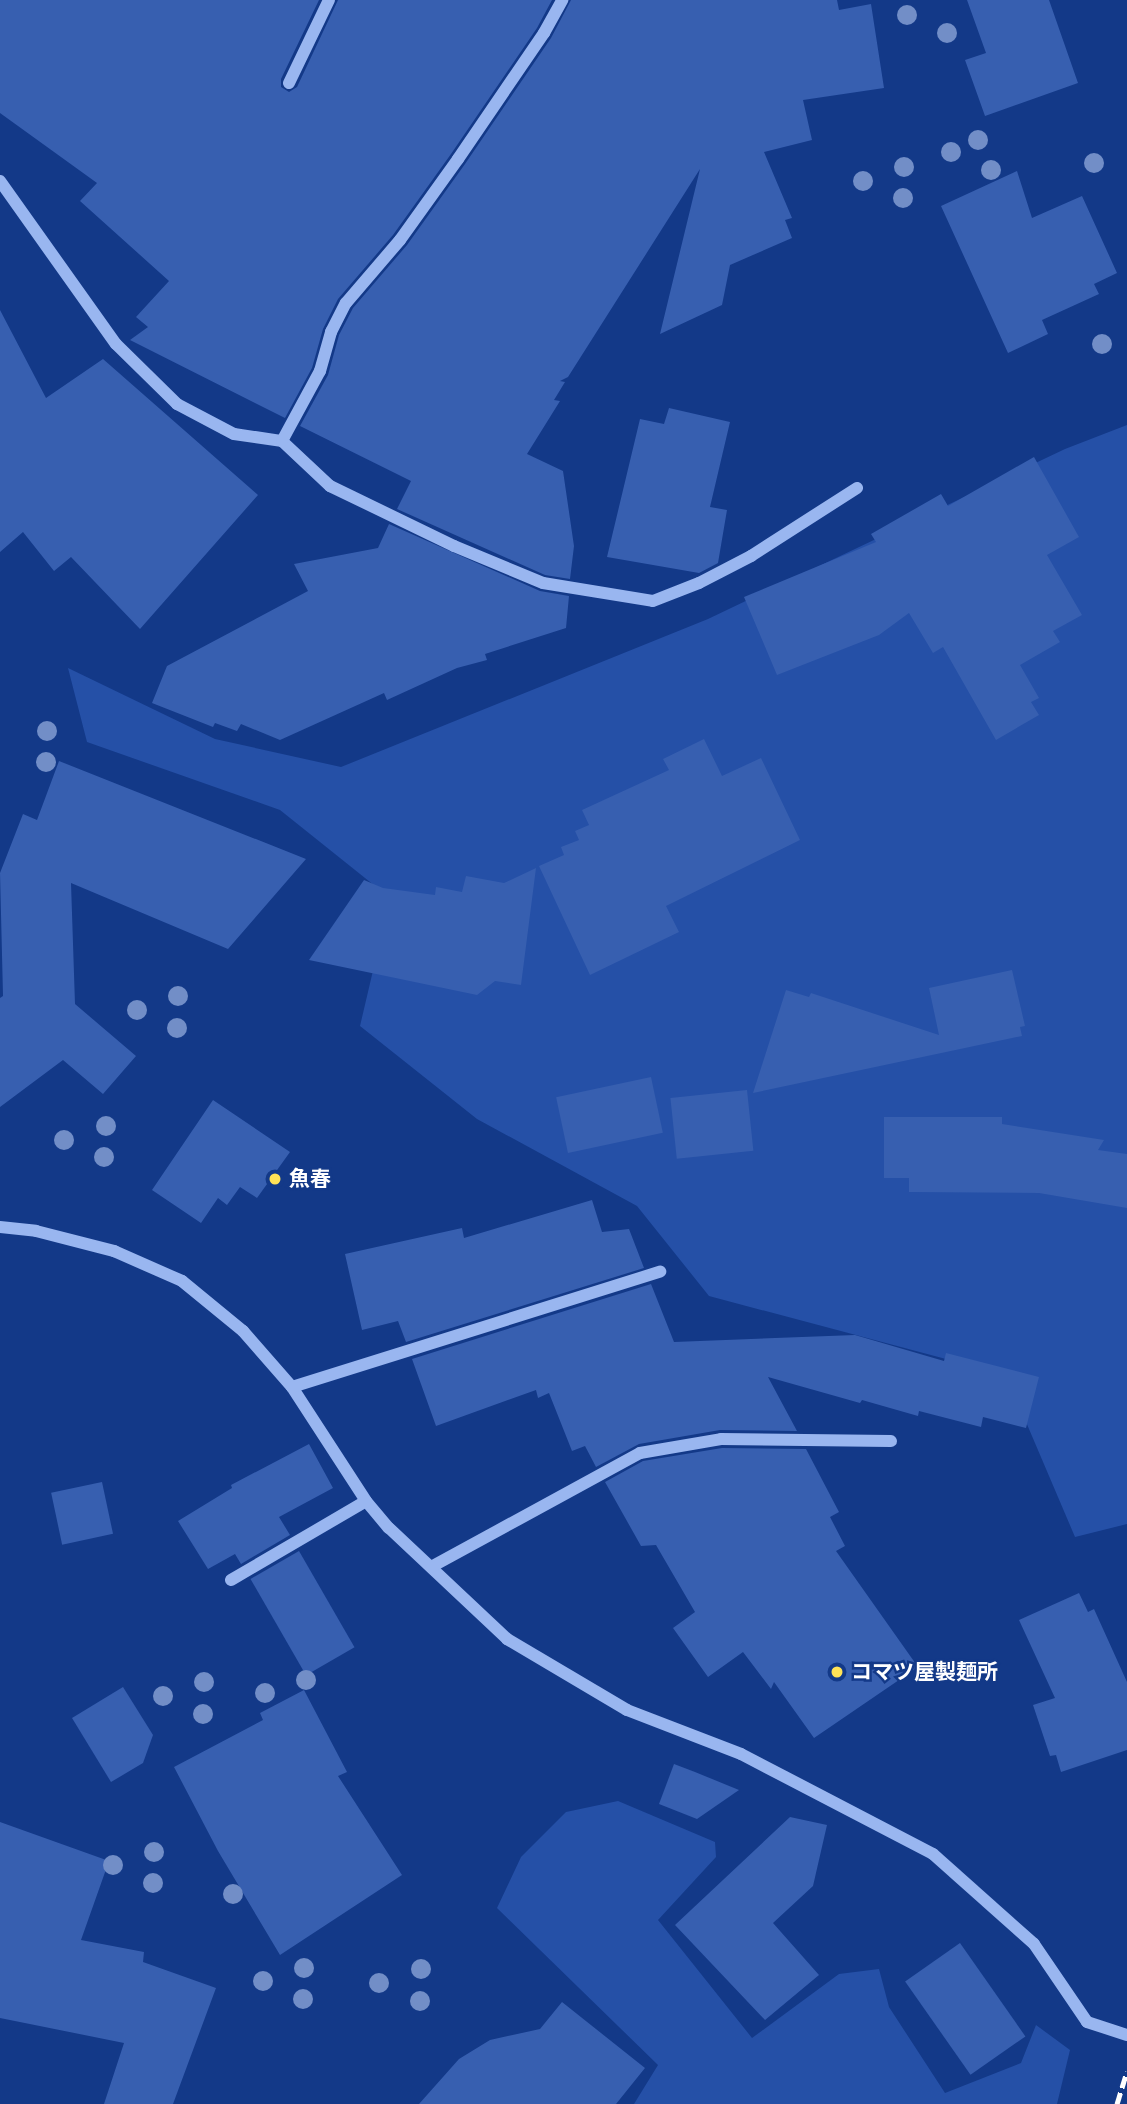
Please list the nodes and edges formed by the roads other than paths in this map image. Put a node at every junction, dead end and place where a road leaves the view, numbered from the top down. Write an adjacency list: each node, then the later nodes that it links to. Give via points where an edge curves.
1 (329, 0): 3 (street)
2 (562, 0): 5 (street, via 458,159 400,240 346,303 331,332 320,372)
3 (289, 83)
4 (0, 181): 5 (street, via 117,344 177,404 234,434)
5 (282, 441): 6 (street, via 330,486 454,546 543,583 653,601 751,556)
6 (857, 488)
7 (0, 1227): 9 (street, via 36,1231 114,1251 182,1281 243,1331)
8 (660, 1272): 9 (street)
9 (292, 1387): 11 (street)
10 (891, 1441): 12 (street, via 721,1439 640,1453)
11 (366, 1501): 12 (street); 13 (street)
12 (431, 1567): 14 (street, via 507,1639 627,1710 741,1754 933,1854 1034,1944 1087,2022)
13 (230, 1580)
14 (1127, 2035)

